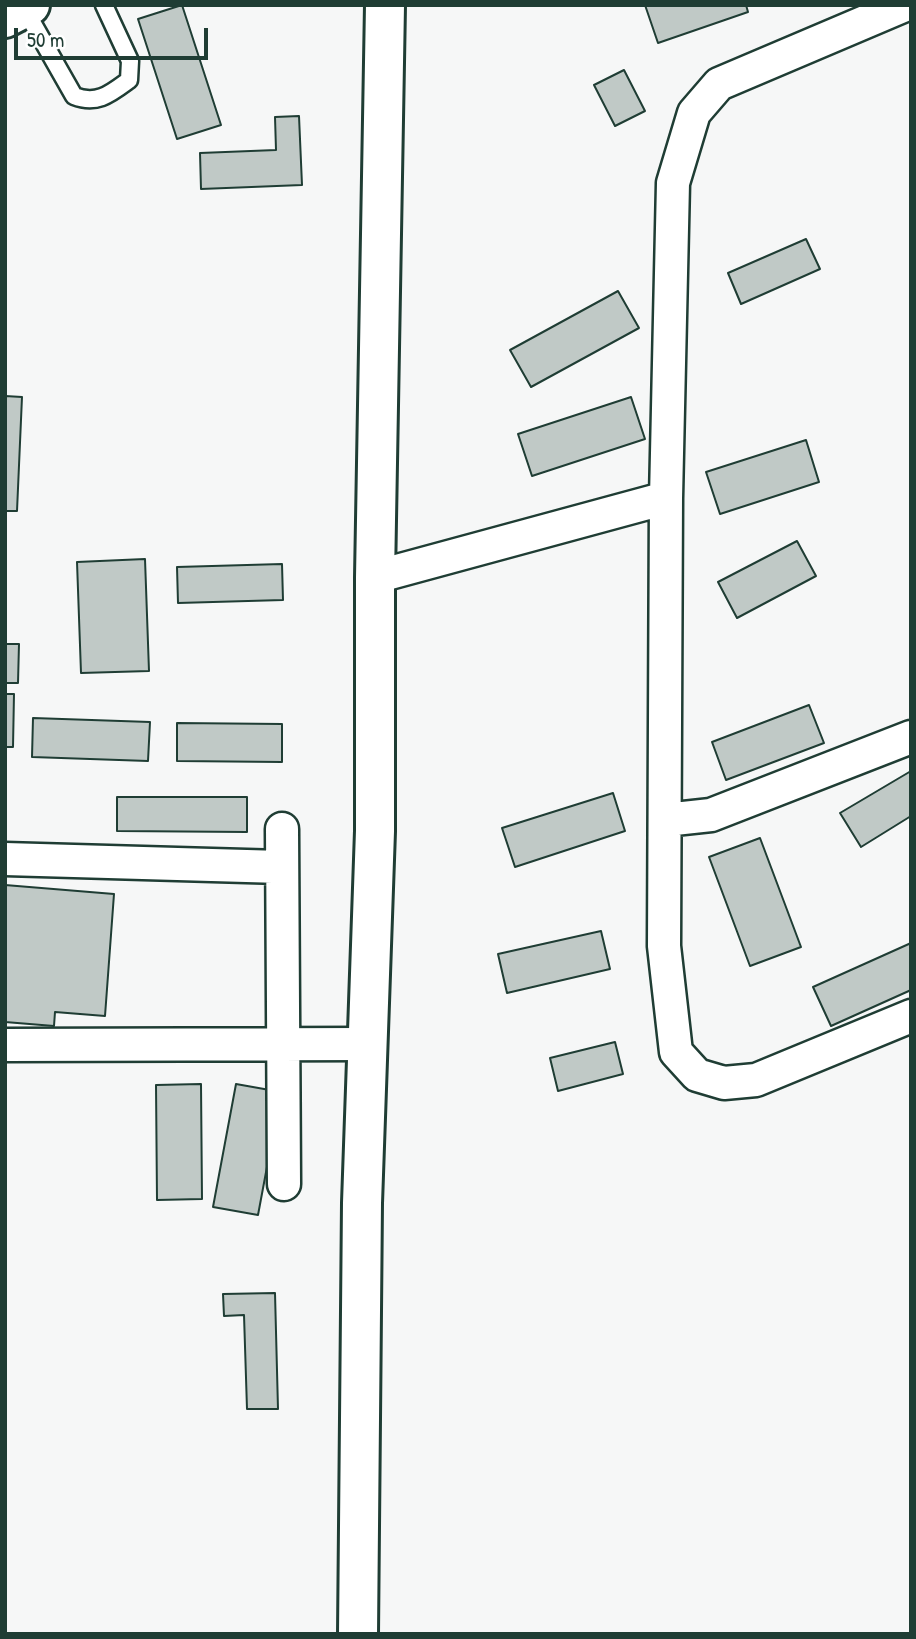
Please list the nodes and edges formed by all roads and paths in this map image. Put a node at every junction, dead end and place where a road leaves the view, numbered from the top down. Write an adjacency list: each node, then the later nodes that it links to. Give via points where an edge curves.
1 (104, 5): 4 (lane, via 130,61 129,80 109,95 89,102 74,96)
2 (385, 5): 6 (street)
3 (905, 5): 5 (street, via 719,84 694,113 673,183)
4 (20, 10)
5 (666, 498): 6 (street); 8 (street)
6 (375, 577): 13 (street, via 375,831)
7 (911, 737): 8 (street, via 711,815)
8 (665, 820): 12 (street, via 664,946 676,1052 697,1075 724,1083 757,1080)
9 (282, 829): 11 (street)
10 (5, 859): 11 (street)
11 (281, 867): 15 (street)
12 (911, 1016)
13 (367, 1044): 15 (street); 17 (street)
14 (5, 1045): 15 (street)
15 (285, 1045): 16 (street)
16 (284, 1184)
17 (358, 1634)

